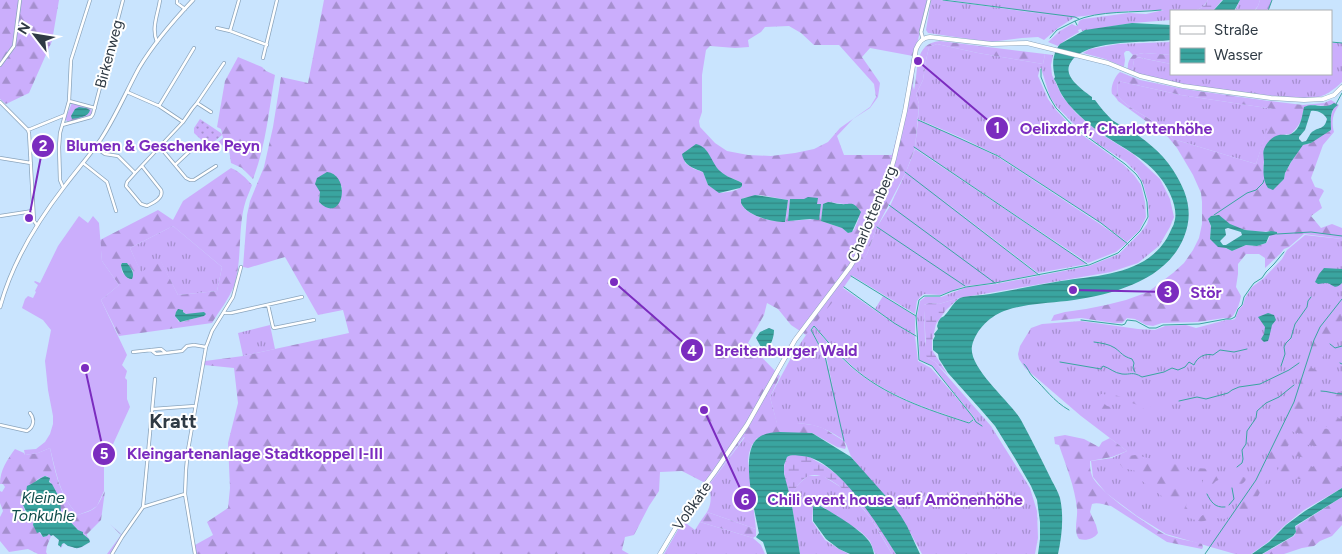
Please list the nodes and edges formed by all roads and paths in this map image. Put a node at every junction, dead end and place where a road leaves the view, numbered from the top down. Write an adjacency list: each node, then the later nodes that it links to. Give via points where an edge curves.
1 (20, 0): 19 (street, via 14,46)
2 (90, 0): 22 (street, via 71,63)
3 (123, 0): 26 (street, Birkenweg)
4 (160, 0): 14 (street, via 154,29)
5 (178, 0): 10 (street, via 177,3)
6 (193, 0): 10 (street)
7 (239, 0): 12 (street)
8 (277, 0): 15 (street)
9 (929, 0): 13 (street, via 921,32)
10 (185, 9): 14 (street)
11 (217, 28): 12 (street)
12 (230, 31): 15 (street)
13 (923, 39): 20 (main road, via 930,37 992,44 1023,42 1183,86 1270,98 1323,100); 56 (main road, Charlottenberg, via 916,50 890,173 861,249 800,333)
14 (157, 42): 21 (street)
15 (267, 45): 17 (street)
16 (194, 48): 25 (street)
17 (263, 58)
18 (224, 63): 24 (street)
19 (0, 65)
20 (1342, 88)
21 (127, 92): 25 (street); 33 (street)
22 (69, 101): 26 (street, Birkenweg); 28 (street)
23 (0, 102): 31 (street)
24 (197, 103): 27 (street); 29 (street)
25 (159, 106): 29 (street)
26 (95, 108): 30 (street, Birkenweg, via 91,117)
27 (211, 112)
28 (65, 115): 30 (street); 31 (street)
29 (183, 122): 32 (street)
30 (62, 126): 42 (street, via 60,180)
31 (28, 130): 37 (street)
32 (160, 146): 38 (street); 39 (street)
33 (95, 147): 36 (street); 41 (street, via 105,154 118,156)
34 (191, 150): 38 (street)
35 (0, 158): 37 (street)
36 (83, 162): 42 (street); 44 (street, via 106,181)
37 (31, 163): 43 (street)
38 (175, 165): 40 (street, via 192,180)
39 (142, 166): 41 (street); 41 (street, via 162,192 161,197 147,206 141,204 126,186)
40 (216, 166)
41 (136, 173)
42 (64, 187): 46 (street)
43 (34, 211): 45 (street); 46 (street)
44 (116, 211)
45 (0, 216)
46 (37, 225): 50 (street, via 17,263)
47 (241, 268): 51 (street, via 233,297)
48 (302, 297): 49 (street)
49 (268, 305): 51 (street); 52 (street, via 274,328)
50 (0, 307)
51 (224, 312): 53 (street)
52 (314, 320)
53 (206, 347): 54 (street, via 187,346 182,351 166,353 161,349); 57 (street)
54 (133, 352)
55 (156, 379): 58 (street)
56 (772, 382): 65 (main road, Voßkate, via 748,425 682,516)
57 (195, 406): 58 (street); 61 (street)
58 (153, 409): 62 (street)
59 (30, 413): 60 (street, via 33,422 28,431)
60 (0, 425)
61 (185, 494): 62 (street); 64 (street)
62 (144, 507): 63 (street)
63 (112, 554)
64 (195, 554)
65 (660, 554)

